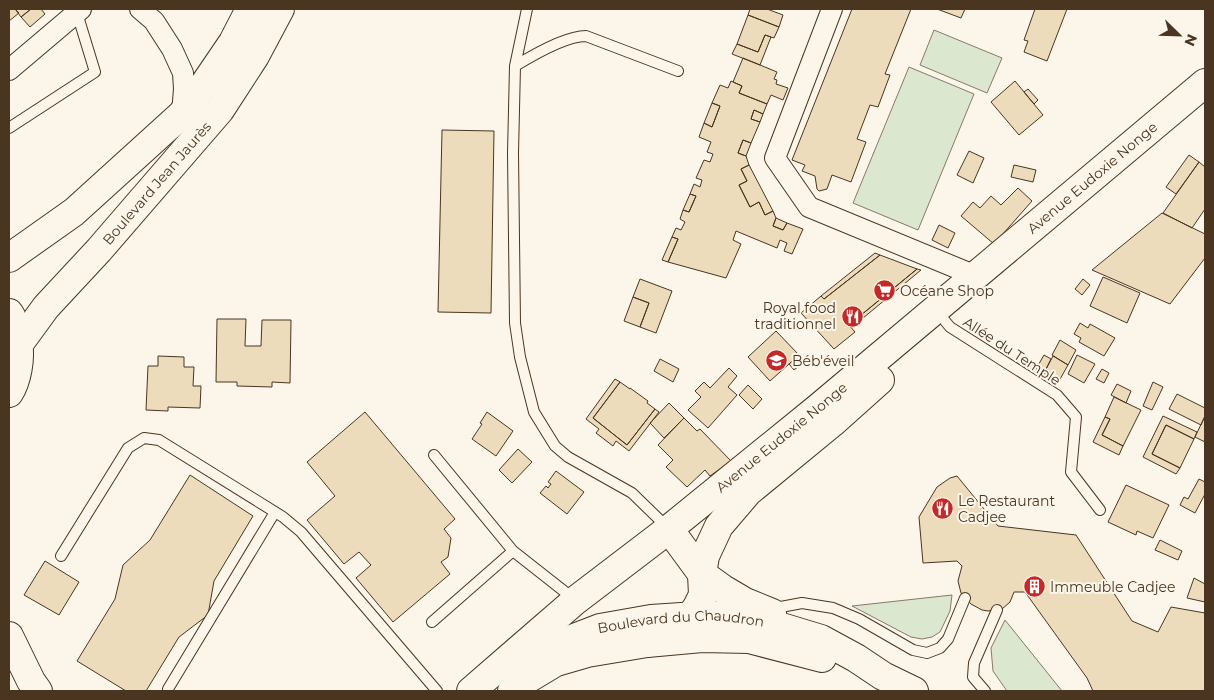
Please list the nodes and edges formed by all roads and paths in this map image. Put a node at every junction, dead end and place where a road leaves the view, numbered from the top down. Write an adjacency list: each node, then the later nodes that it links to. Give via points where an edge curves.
1 (140, 9): 12 (street, via 154,21 184,73)
2 (250, 9): 12 (main road, Boulevard Jean Jaurès, via 233,42)
3 (280, 9): 18 (main road, Boulevard Jean Jaurès, via 255,56 220,110 46,307)
4 (527, 9): 7 (lane)
5 (832, 9): 15 (street, via 775,158 809,207)
6 (79, 11): 8 (street); 13 (lane, via 95,72)
7 (515, 66): 9 (lane, via 566,40 586,36); 23 (lane, via 516,323 520,357 534,412 555,446 568,457 632,493)
8 (9, 70)
9 (678, 71)
10 (1205, 83): 15 (main road, Avenue Eudoxie Nonge)
11 (1205, 108): 17 (main road, Avenue Eudoxie Nonge)
12 (182, 114): 14 (main road, Boulevard Jean Jaurès, via 74,212)
13 (9, 128)
14 (9, 258)
15 (976, 276): 23 (main road, Avenue Eudoxie Nonge)
16 (9, 314): 18 (main road)
17 (945, 321): 21 (lane, Allée du Temple, via 1057,396 1076,417 1071,472); 26 (main road, Avenue Eudoxie Nonge, via 832,423 748,492 719,526 704,556)
18 (19, 344): 19 (main road, via 18,367)
19 (9, 393)
20 (434, 455): 24 (lane)
21 (1100, 510)
22 (276, 512): 25 (lane, via 159,440 144,438 128,448); 37 (lane); 39 (lane, via 301,532)
23 (669, 529): 26 (main road); 28 (main road, Avenue Eudoxie Nonge)
24 (512, 551): 28 (lane); 32 (lane)
25 (62, 556)
26 (702, 574): 29 (main road, via 745,602); 31 (main road, Avenue Eudoxie Nonge, via 703,595)
27 (966, 598): 29 (lane, via 948,639 940,648 927,653 913,650 833,608 802,603)
28 (576, 600): 40 (main road, Avenue Eudoxie Nonge)
29 (765, 610): 34 (main road)
30 (997, 610): 44 (lane, via 974,662 973,678)
31 (690, 617): 34 (main road, Boulevard du Chaudron, via 712,615 765,622); 35 (main road, Avenue Eudoxie Nonge, via 675,632); 41 (main road, Boulevard du Chaudron, via 651,619 600,628 540,655)
32 (432, 622)
33 (9, 636): 38 (main road)
34 (821, 639): 36 (main road, Boulevard du Chaudron)
35 (647, 643): 36 (main road, Boulevard du Chaudron, via 702,638 749,639); 42 (main road, Boulevard du Chaudron, via 556,662)
36 (883, 676): 43 (main road, Boulevard du Chaudron)
37 (168, 689)
38 (38, 691)
39 (437, 691)
40 (471, 691)
41 (480, 691)
42 (512, 691)
43 (913, 691)
44 (984, 691)

